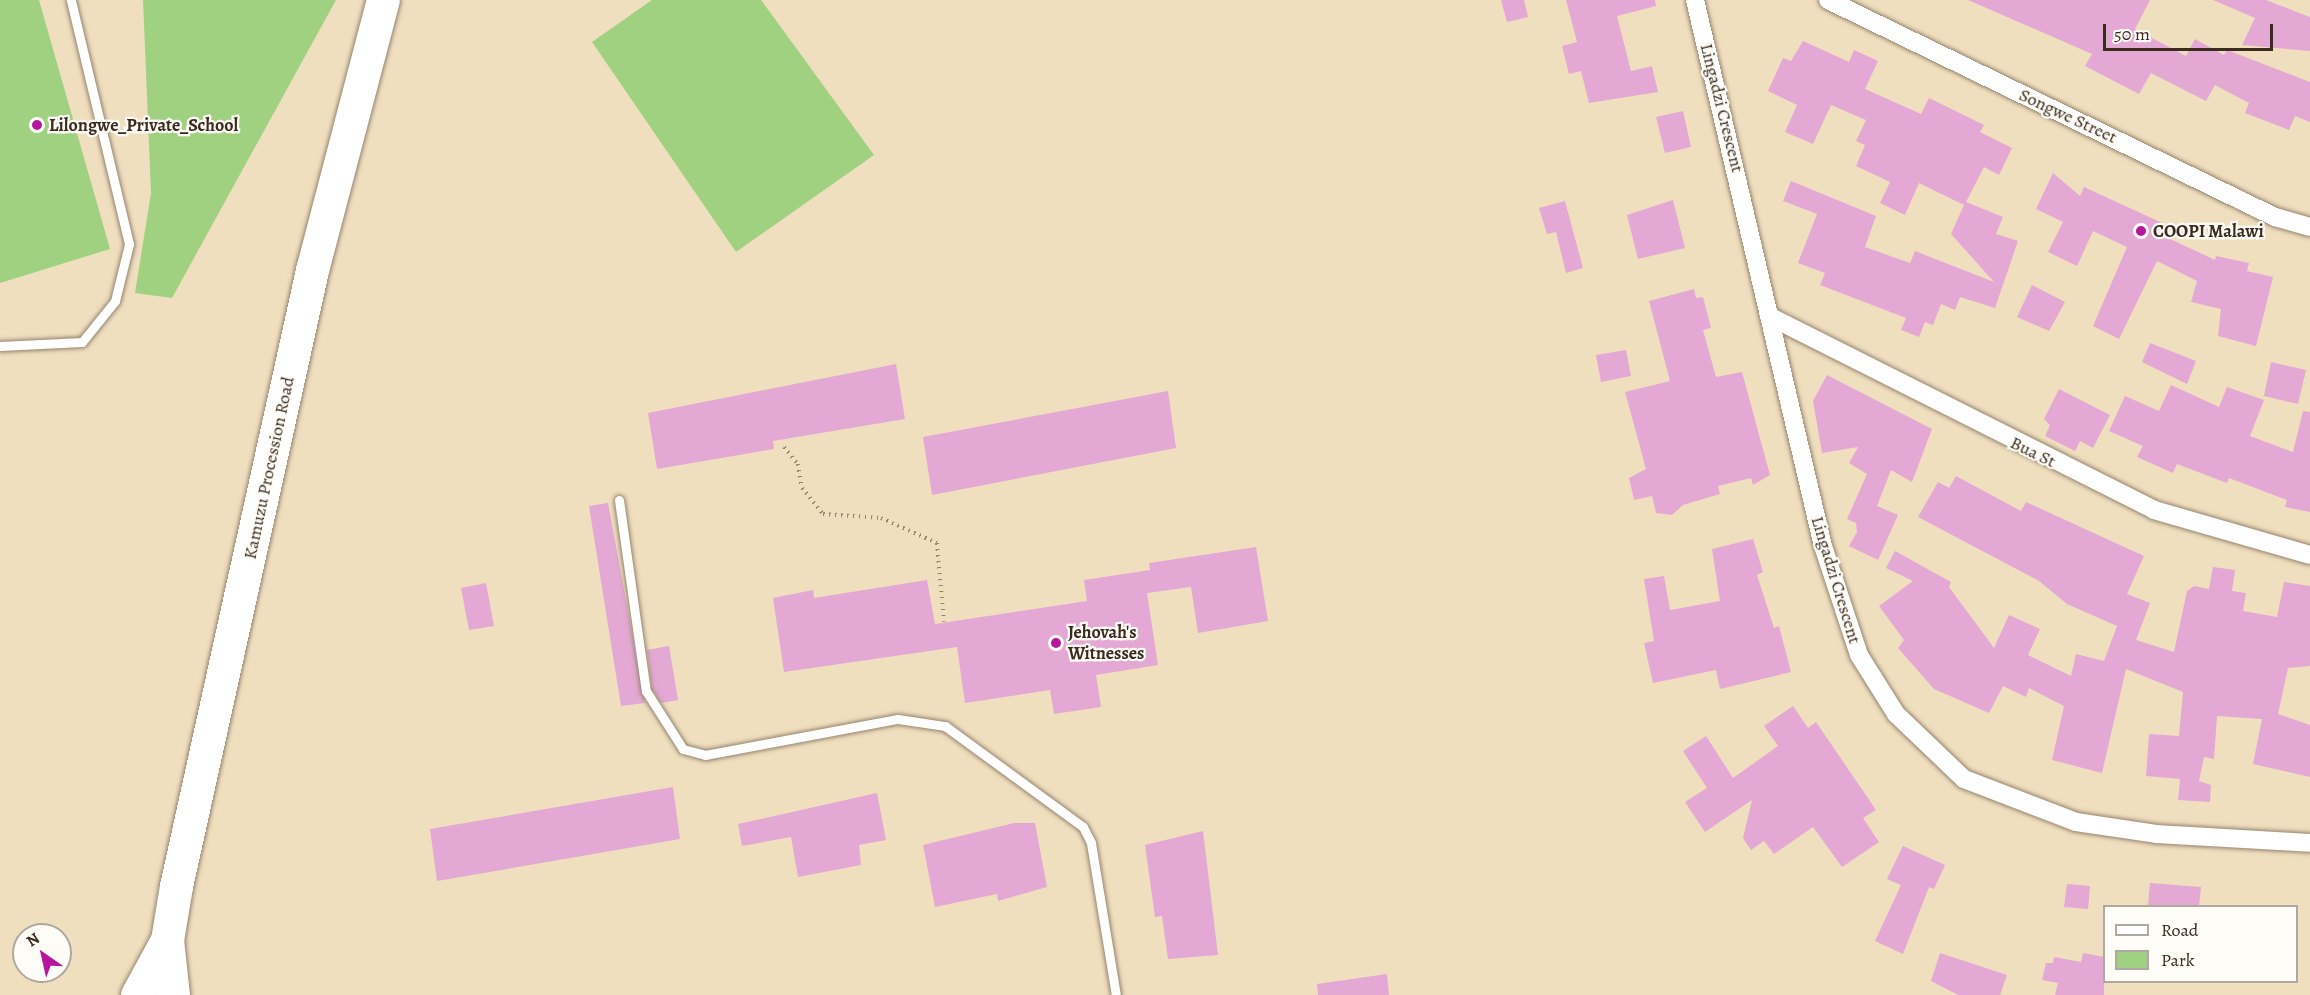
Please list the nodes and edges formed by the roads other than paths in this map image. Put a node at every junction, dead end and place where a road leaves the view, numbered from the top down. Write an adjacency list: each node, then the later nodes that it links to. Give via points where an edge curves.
1 (71, 0): 7 (lane, via 129,244 116,301 82,342)
2 (383, 0): 11 (highway, Kamuzu Procession Road, via 312,270)
3 (1695, 0): 6 (street, Lingadzi Crescent)
4 (1828, 0): 5 (street, Songwe Street, via 2275,217)
5 (2310, 228)
6 (1768, 316): 9 (street, Bua St, via 2154,510); 10 (street, Lingadzi Crescent, via 1843,612 1859,656 1896,714 1964,780 2076,822 2156,834)
7 (0, 346)
8 (619, 500): 14 (lane, via 646,691 684,749 705,755 898,719 945,726 1083,827 1091,843)
9 (2310, 555)
10 (2310, 843)
11 (167, 940): 12 (highway, Kamuzu Procession Road); 13 (highway, Kamuzu Procession Road)
12 (137, 995)
13 (173, 995)
14 (1116, 995)

